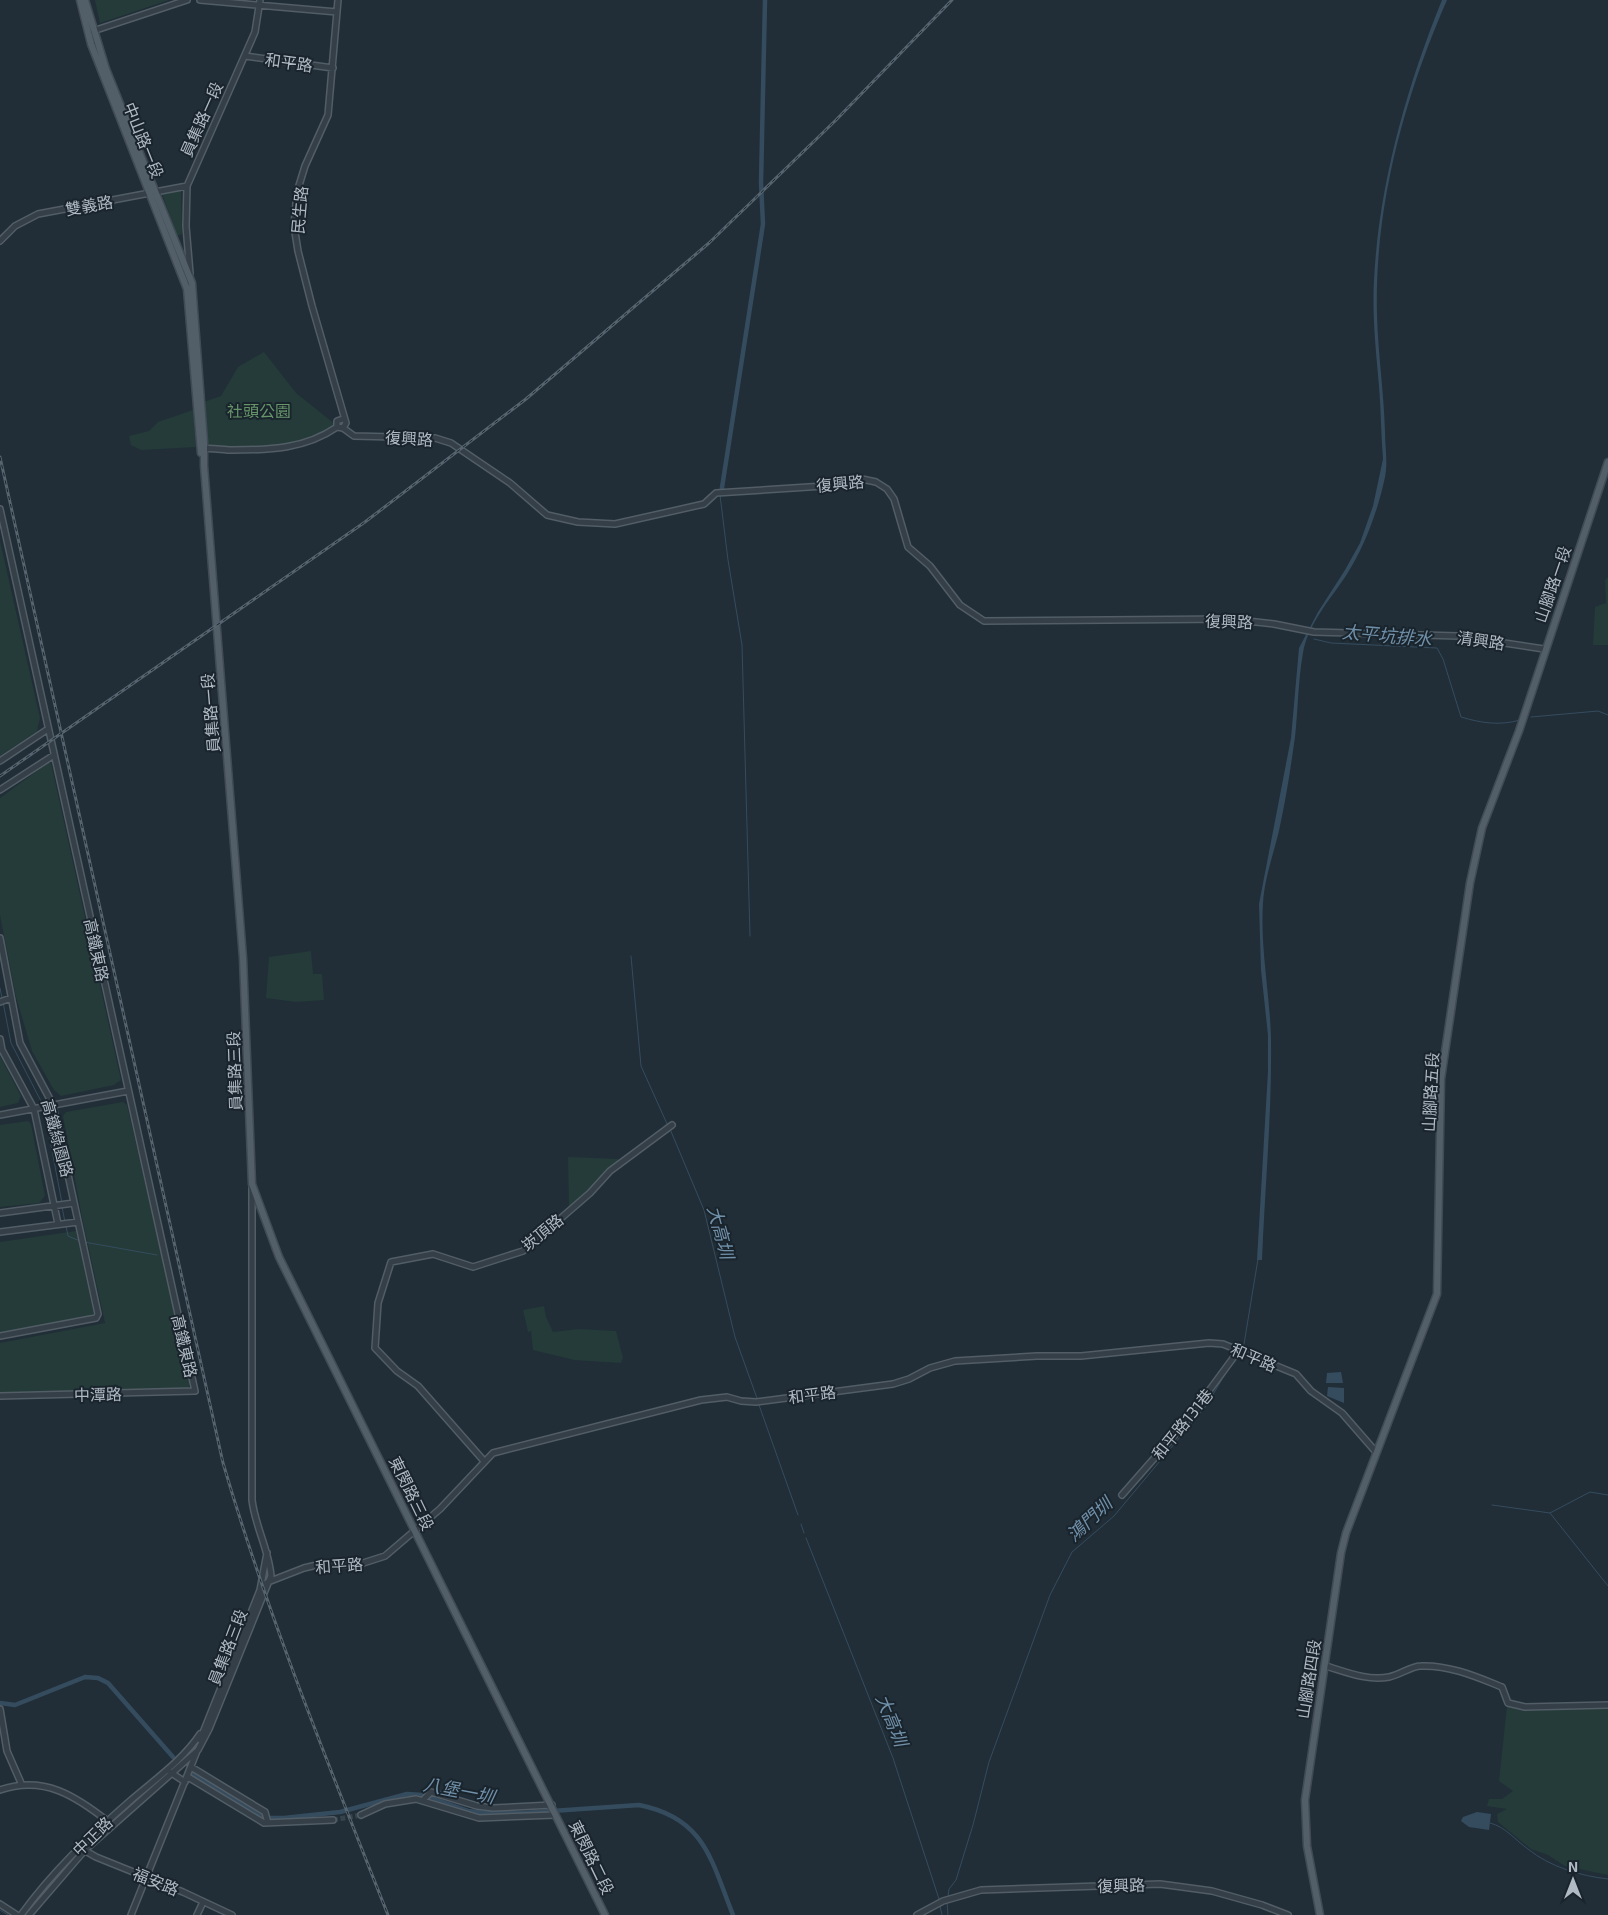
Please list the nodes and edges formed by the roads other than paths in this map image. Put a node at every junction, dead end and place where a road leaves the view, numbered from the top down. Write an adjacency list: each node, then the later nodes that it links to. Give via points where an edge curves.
1 (80, 0): 8 (main road, 中山路一段)
2 (85, 0): 8 (main road, 中山路一段)
3 (187, 0): 8 (street)
4 (200, 0): 6 (street)
5 (338, 0): 7 (street, 民生路)
6 (260, 3): 7 (street); 9 (street, 員集路一段, via 256,32)
7 (337, 12): 10 (street, 民生路)
8 (90, 32): 12 (main road, 中山路一段)
9 (245, 56): 10 (street, 和平路); 11 (street, 員集路一段)
10 (333, 68): 16 (street, 民生路, via 328,115 297,192 294,226 307,290 334,377)
11 (187, 186): 12 (street, 雙義路); 14 (street, 員集路一段, via 188,260)
12 (153, 192): 13 (street, 雙義路, via 38,214 15,226); 14 (main road, 中山路一段); 15 (main road, 中山路一段)
13 (0, 241)
14 (192, 283): 15 (street); 19 (main road, 員集路一段)
15 (187, 289): 19 (main road, 員集路一段)
16 (343, 419): 17 (street, via 337,420); 18 (street, 民生路, via 346,422)
17 (337, 427): 18 (street, 復興路); 19 (street, via 321,438 293,447)
18 (343, 428): 22 (street, 復興路, via 354,436 435,438 451,443 510,483 547,515 578,522 615,524 704,504 716,493 824,486 862,479 887,489 894,499 908,547 930,566 960,605 984,621 1229,619)
19 (202, 449): 30 (main road, 員集路一段)
20 (1608, 462): 23 (main road, 山腳路一段)
21 (0, 510): 24 (street, 高鐵東路)
22 (1297, 629): 23 (street, 清興路, via 1458,636)
23 (1544, 649): 25 (main road, 山腳路一段)
24 (48, 729): 26 (street, 高鐵東路); 27 (street)
25 (1518, 731): 50 (main road, 山腳路五段, via 1482,828 1470,883 1441,1079 1437,1294)
26 (54, 755): 28 (street); 34 (street, 高鐵東路)
27 (0, 761)
28 (0, 790)
29 (0, 938): 31 (street, 高鐵綠園路)
30 (243, 958): 39 (main road, 員集路三段)
31 (11, 998): 32 (street); 35 (street, 高鐵綠園路, via 20,1043)
32 (0, 1002)
33 (0, 1039): 36 (street, 高鐵綠園路, via 2,1050)
34 (128, 1091): 35 (street); 48 (street, 高鐵東路)
35 (53, 1105): 36 (street); 40 (street, 高鐵綠園路)
36 (34, 1109): 37 (street); 41 (street, 高鐵綠園路)
37 (0, 1116)
38 (672, 1125): 51 (street, 崁頂路, via 610,1171 590,1193 522,1251 473,1267 433,1254 391,1262 378,1303 375,1348 418,1386)
39 (252, 1184): 53 (main road, 東閔路三段, via 279,1257); 54 (street, 員集路三段, via 252,1500 254,1518)
40 (74, 1203): 41 (street); 43 (street, 高鐵綠園路)
41 (54, 1205): 42 (street); 44 (street, 高鐵綠園路)
42 (0, 1213)
43 (78, 1222): 44 (street); 46 (street, 高鐵綠園路, via 98,1314 96,1318)
44 (58, 1224): 45 (street)
45 (0, 1232)
46 (0, 1336)
47 (1241, 1350): 50 (street, 和平路, via 1296,1374 1311,1390 1342,1413); 51 (street, 和平路, via 1209,1343 1081,1356 955,1361 893,1384 758,1401 741,1401 727,1396 701,1400 493,1453); 52 (street, 和平路131巷, via 1186,1422)
48 (196, 1391): 49 (street, 中潭路)
49 (0, 1396)
50 (1376, 1452): 57 (main road, 山腳路四段, via 1340,1553)
51 (484, 1461): 53 (street, 和平路)
52 (1122, 1495)
53 (415, 1531): 55 (street, 和平路, via 385,1556 370,1562 321,1564); 69 (main road, 東閔路三段)
54 (267, 1553): 55 (street, 員集路三段, via 270,1560); 56 (street, 員集路三段)
55 (268, 1582): 56 (street, 和平路); 61 (street, 員集路三段, via 210,1729)
56 (260, 1588): 60 (street, 員集路三段)
57 (1326, 1666): 58 (street, via 1374,1679 1420,1666 1471,1674 1502,1687 1508,1703 1525,1707); 87 (main road, 山腳路四段, via 1304,1808)
58 (1608, 1705)
59 (0, 1709): 66 (street, via 7,1751)
60 (204, 1728): 61 (street); 62 (street)
61 (198, 1750): 62 (street); 63 (street)
62 (182, 1759): 64 (street, 中正路); 72 (street, 中正路, via 171,1765)
63 (191, 1767): 65 (street); 73 (street, via 264,1812)
64 (170, 1772): 65 (street); 72 (street, 中正路)
65 (186, 1780): 73 (street); 75 (street)
66 (21, 1783): 67 (street); 72 (street, via 33,1783 65,1794)
67 (0, 1790)
68 (423, 1800): 69 (street, via 479,1818); 69 (street, via 431,1792 477,1806); 70 (street, via 401,1800)
69 (554, 1810): 84 (main road, 東閔路二段)
70 (360, 1815)
71 (333, 1820): 73 (street)
72 (110, 1823): 74 (street, 中正路)
73 (268, 1823)
74 (82, 1848): 75 (street, 福安路); 79 (street, 中正路, via 58,1869); 80 (street, 中正路)
75 (147, 1877): 76 (street, 福安路); 81 (street)
76 (203, 1902): 82 (street); 83 (street, 福安路)
77 (0, 1904): 78 (street)
78 (17, 1915)
79 (21, 1915)
80 (29, 1915)
81 (131, 1915)
82 (197, 1915)
83 (232, 1915)
84 (605, 1915)
85 (918, 1915): 86 (street, 復興路, via 944,1901 981,1890 1160,1884 1212,1890)
86 (1288, 1915)
87 (1320, 1915)

